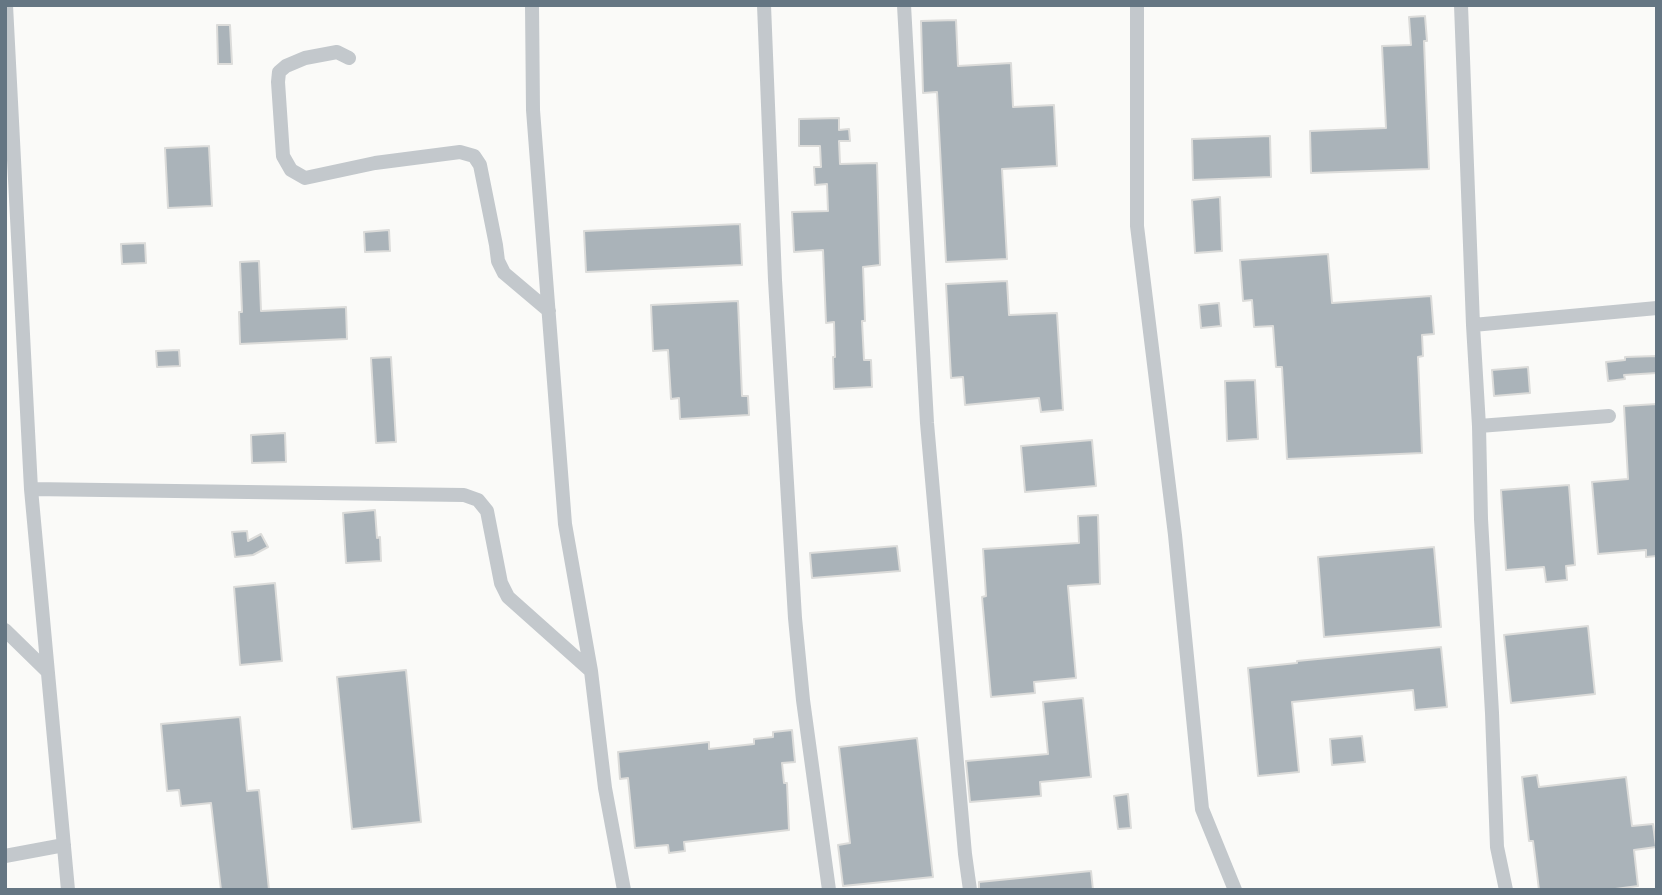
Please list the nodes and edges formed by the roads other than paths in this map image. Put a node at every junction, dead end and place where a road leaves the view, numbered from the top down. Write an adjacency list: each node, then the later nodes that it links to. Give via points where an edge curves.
1 (6, 5): 13 (street)
2 (533, 5): 9 (street, via 533,110)
3 (764, 5): 21 (street, via 794,618)
4 (904, 5): 22 (street, via 927,423)
5 (1138, 5): 23 (street, via 1137,226 1175,535 1202,809)
6 (1461, 5): 10 (street)
7 (349, 58): 9 (street, via 337,52 304,58 279,72 283,156 291,170 305,178 436,155 460,152 474,156 480,165 503,273)
8 (1657, 307): 10 (street)
9 (548, 311): 15 (street, via 565,524)
10 (1472, 325): 12 (street)
11 (1609, 416): 12 (street)
12 (1479, 426): 24 (street, via 1497,848)
13 (31, 489): 15 (street, via 464,495 478,500 488,511 501,583 508,597); 16 (street)
14 (5, 630): 16 (street)
15 (591, 671): 20 (street, via 605,788)
16 (48, 672): 17 (street)
17 (64, 845): 18 (street); 19 (street)
18 (5, 856)
19 (68, 890)
20 (624, 890)
21 (829, 890)
22 (970, 890)
23 (1235, 890)
24 (1506, 890)

